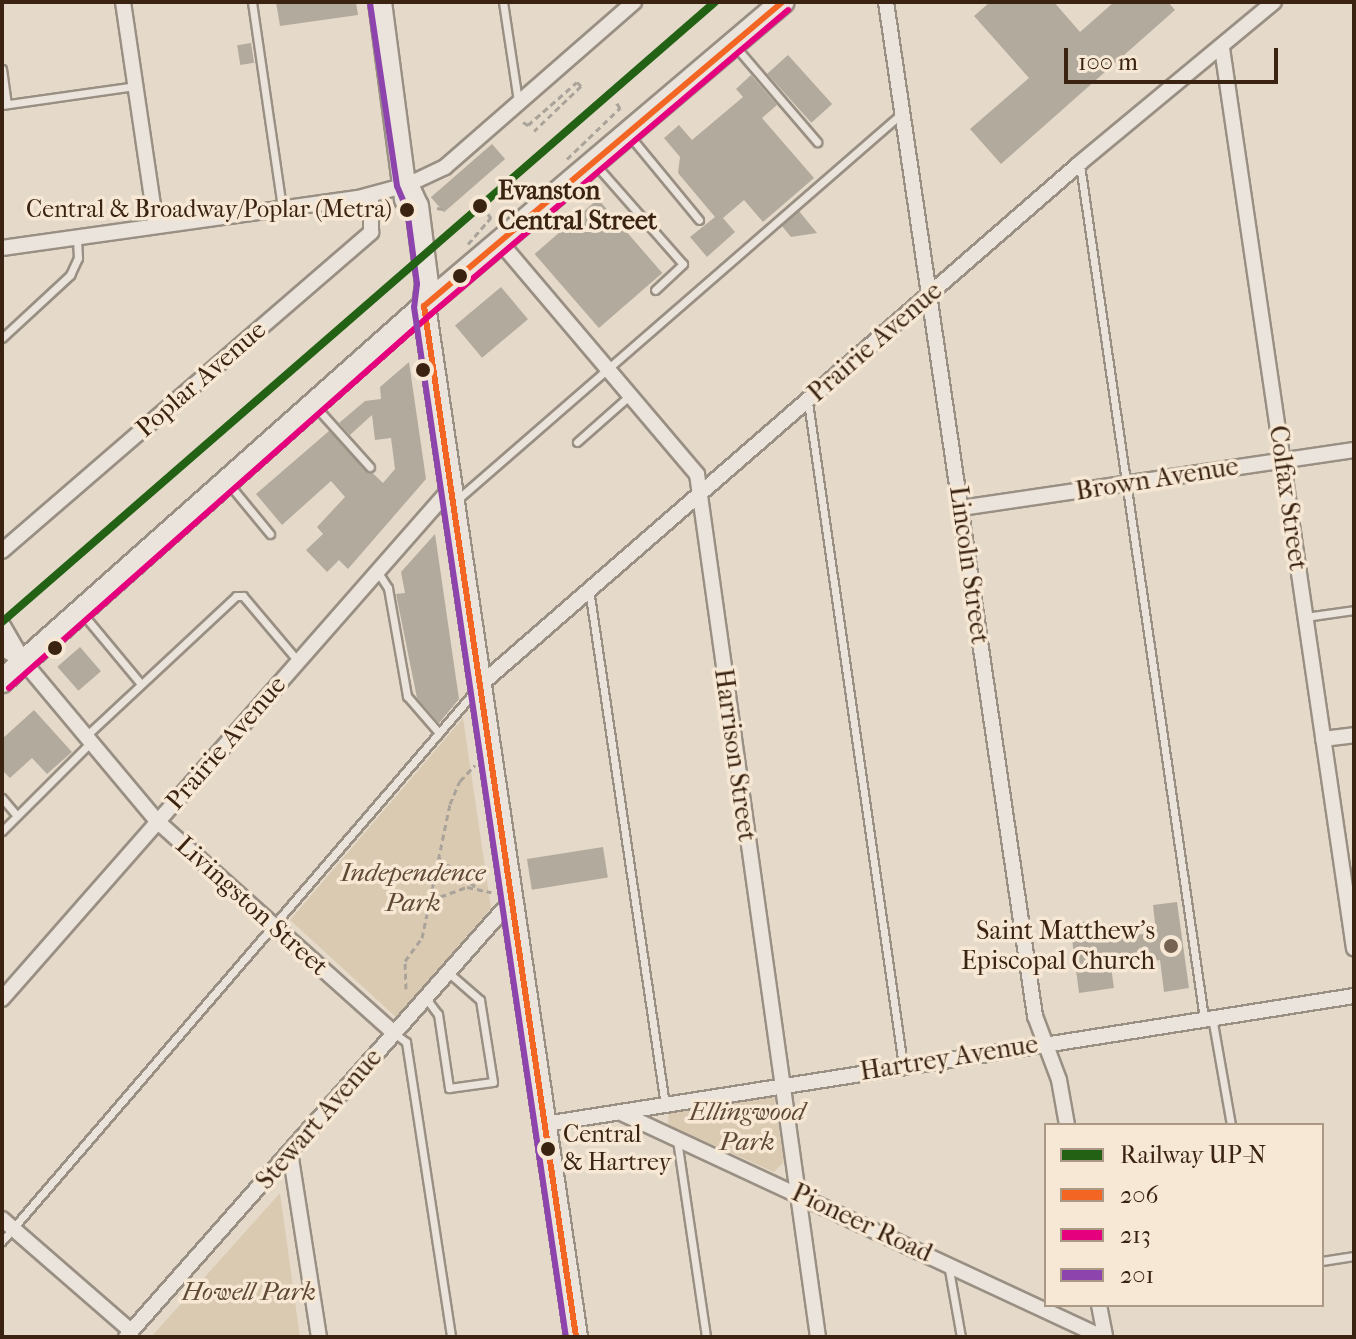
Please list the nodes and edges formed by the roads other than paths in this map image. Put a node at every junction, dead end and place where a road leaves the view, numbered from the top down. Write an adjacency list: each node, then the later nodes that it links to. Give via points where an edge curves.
1 (123, 2): 12 (street)
2 (252, 2): 22 (lane)
3 (380, 2): 20 (main road)
4 (503, 2): 13 (lane)
5 (782, 2): 9 (main road)
6 (886, 2): 15 (street, Lincoln Street)
7 (1274, 2): 10 (street, Prairie Avenue)
8 (629, 4): 13 (street)
9 (733, 44): 16 (main road); 17 (lane)
10 (1222, 48): 19 (street, Prairie Avenue); 38 (street, Colfax Street)
11 (2, 69): 14 (lane)
12 (135, 86): 14 (lane); 24 (street)
13 (518, 101): 20 (street, via 445,167)
14 (4, 104)
15 (903, 112): 29 (street, Lincoln Street); 32 (lane)
16 (628, 133): 18 (main road); 23 (lane)
17 (817, 142)
18 (593, 163): 26 (main road); 28 (lane, via 683,264)
19 (1080, 163): 29 (street, Prairie Avenue); 41 (lane)
20 (407, 185): 21 (street); 30 (main road, via 419,221 427,284)
21 (371, 196): 22 (street); 46 (street, Poplar Avenue, via 371,232)
22 (282, 208): 24 (street)
23 (699, 220)
24 (156, 226): 25 (street)
25 (77, 237): 27 (street); 31 (lane, via 78,258 70,275)
26 (500, 242): 30 (main road); 32 (street, Harrison Street)
27 (2, 248)
28 (655, 290)
29 (931, 294): 34 (street, Prairie Avenue); 44 (street, Lincoln Street)
30 (424, 306): 35 (main road); 43 (main road)
31 (2, 338)
32 (604, 367): 33 (street, Harrison Street); 43 (lane)
33 (629, 396): 36 (lane); 42 (street, Harrison Street, via 697,474)
34 (808, 400): 42 (street, Prairie Avenue); 78 (lane)
35 (314, 404): 39 (lane); 40 (main road)
36 (577, 442)
37 (1354, 450): 38 (street, Brown Avenue)
38 (1282, 460): 41 (street, Brown Avenue); 51 (street, Colfax Street)
39 (370, 467)
40 (227, 481): 45 (lane); 50 (main road)
41 (1127, 484): 44 (street, Brown Avenue); 75 (lane)
42 (700, 493): 48 (street, Prairie Avenue); 79 (street, Harrison Street)
43 (452, 496): 47 (street, Prairie Avenue); 58 (main road)
44 (961, 508): 77 (street, Lincoln Street, via 1035,1016)
45 (270, 534)
46 (2, 551)
47 (377, 571): 54 (street, Prairie Avenue); 59 (lane, via 391,601 407,696)
48 (589, 588): 58 (street, Prairie Avenue); 80 (lane)
49 (1354, 610): 51 (lane)
50 (81, 611): 55 (main road); 57 (lane)
51 (1305, 617): 62 (street, Colfax Street)
52 (2, 624): 55 (street, Livingston Street)
53 (2, 648): 55 (street, Livingston Street)
54 (298, 661): 57 (lane, via 243,596 236,596); 65 (street, Prairie Avenue)
55 (24, 662): 56 (main road); 61 (street, Livingston Street)
56 (2, 681)
57 (141, 684): 61 (lane)
58 (480, 685): 59 (lane); 68 (main road)
59 (439, 733): 69 (lane)
60 (1354, 735): 62 (street)
61 (89, 739): 64 (lane); 65 (street, Livingston Street)
62 (1323, 739): 67 (street, Colfax Street)
63 (2, 798): 64 (lane)
64 (17, 816): 66 (lane)
65 (157, 821): 69 (street, Livingston Street); 74 (street, Prairie Avenue)
66 (2, 831)
67 (1348, 868): 70 (street, Colfax Street)
68 (502, 896): 71 (street, Stewart Avenue); 84 (main road)
69 (274, 926): 76 (street, Livingston Street); 88 (lane)
70 (1354, 948)
71 (447, 972): 73 (street, Stewart Avenue); 73 (lane, via 480,1000 493,1082 449,1088 438,1014)
72 (1354, 996): 75 (street, Hartrey Avenue)
73 (425, 997): 76 (street, Stewart Avenue)
74 (2, 999)
75 (1208, 1018): 77 (street, Hartrey Avenue); 83 (lane)
76 (394, 1033): 86 (street, Stewart Avenue); 96 (lane, via 406,1042)
77 (1044, 1042): 78 (street, Hartrey Avenue); 82 (street, Lincoln Street, via 1059,1080)
78 (903, 1065): 79 (street, Hartrey Avenue)
79 (781, 1086): 80 (street, Hartrey Avenue); 87 (street, Harrison Street)
80 (665, 1105): 81 (street, Hartrey Avenue)
81 (620, 1113): 84 (street, Hartrey Avenue); 85 (street, Pioneer Road)
82 (1067, 1123)
83 (1231, 1123)
84 (545, 1124): 97 (main road)
85 (677, 1138): 87 (street, Pioneer Road); 98 (lane)
86 (290, 1152): 94 (street, Stewart Avenue); 95 (street)
87 (796, 1191): 92 (street, Pioneer Road); 99 (street, Harrison Street)
88 (8, 1224): 89 (lane); 94 (street)
89 (2, 1241)
90 (1354, 1256): 91 (lane)
91 (1324, 1261)
92 (948, 1264): 100 (lane); 101 (street, Pioneer Road)
93 (1099, 1307): 101 (street)
94 (128, 1334)
95 (319, 1337)
96 (451, 1337)
97 (576, 1337)
98 (706, 1337)
99 (818, 1337)
100 (961, 1337)
101 (1103, 1337)

